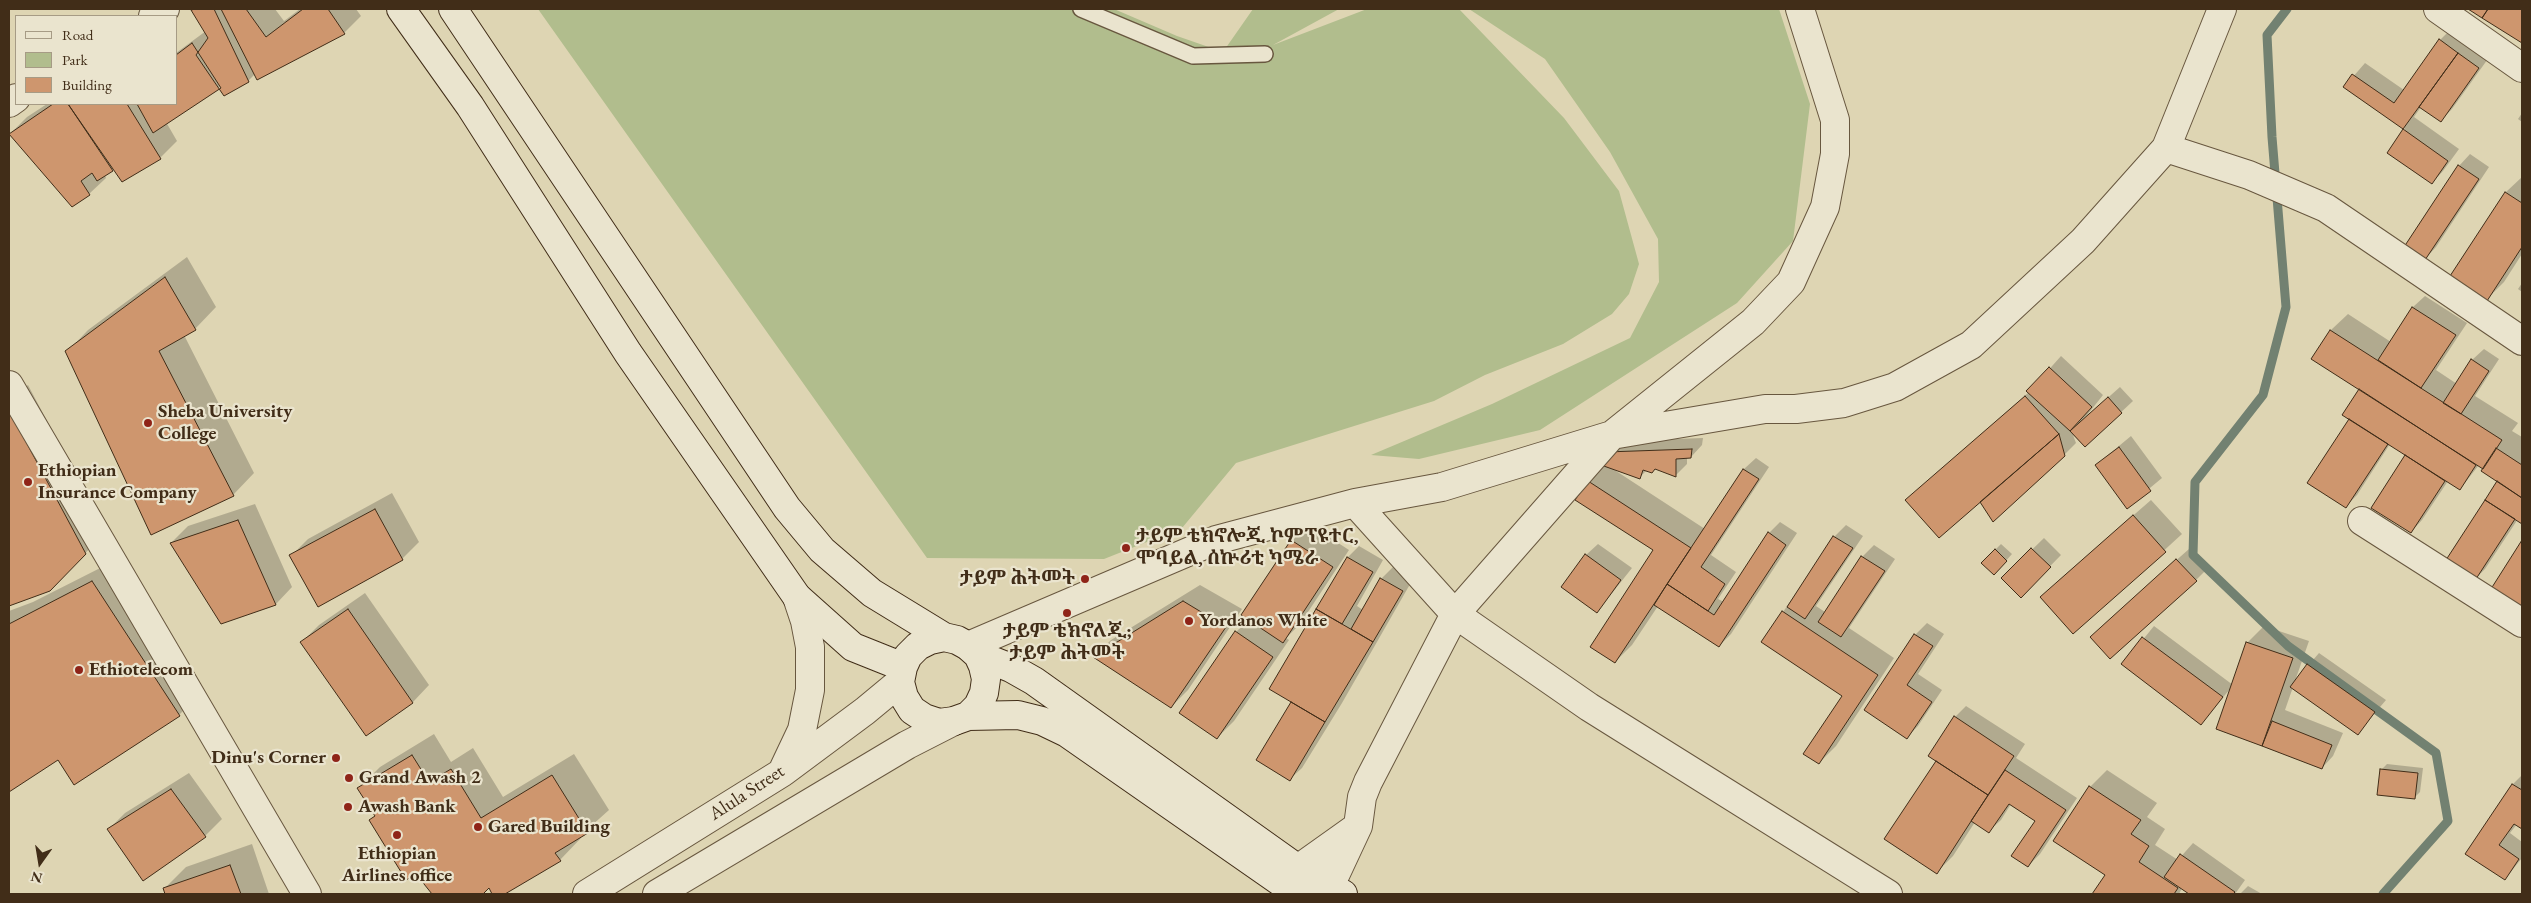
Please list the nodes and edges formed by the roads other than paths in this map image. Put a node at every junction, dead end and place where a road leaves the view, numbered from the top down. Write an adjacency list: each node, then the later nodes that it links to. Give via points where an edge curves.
1 (165, 9): 8 (street)
2 (401, 9): 12 (street)
3 (454, 9): 11 (street)
4 (1081, 9): 9 (lane, via 1193,56)
5 (1800, 9): 16 (street, via 1836,120 1836,154 1825,207 1791,282 1753,322)
6 (2222, 9): 13 (street)
7 (2438, 9): 10 (street)
8 (154, 15)
9 (1265, 54)
10 (2522, 68)
11 (507, 87): 12 (street); 22 (street, via 787,508 822,550 872,593)
12 (470, 106): 19 (street, via 628,353)
13 (2166, 148): 14 (street, via 2230,168 2326,208); 16 (street, via 2083,241 1971,345 1895,387 1844,403 1765,409)
14 (2522, 341)
15 (9, 385): 29 (street)
16 (1612, 435): 17 (street, via 1442,486); 20 (street)
17 (1355, 503): 20 (street); 22 (street, via 1216,540)
18 (2362, 521): 21 (street)
19 (797, 597): 23 (street, via 852,647); 25 (street, via 810,646 810,690 802,730)
20 (1455, 614): 26 (street, via 1368,782 1362,797); 32 (street, via 1589,707)
21 (2522, 623)
22 (963, 646): 23 (street, via 930,640 918,646); 24 (street, via 983,666 986,679 978,706); 27 (street, via 1034,681)
23 (901, 674): 24 (street, via 904,697 912,710 939,723); 25 (street, Alula Street, via 865,711)
24 (961, 718): 27 (street, via 1018,715 1042,721 1067,733); 31 (street, Alula Street, via 907,745)
25 (783, 772): 30 (street, Alula Street)
26 (1358, 826): 27 (street); 28 (street)
27 (1291, 886): 28 (street)
28 (1333, 892)
29 (307, 894)
30 (587, 894)
31 (657, 894)
32 (1888, 894)

